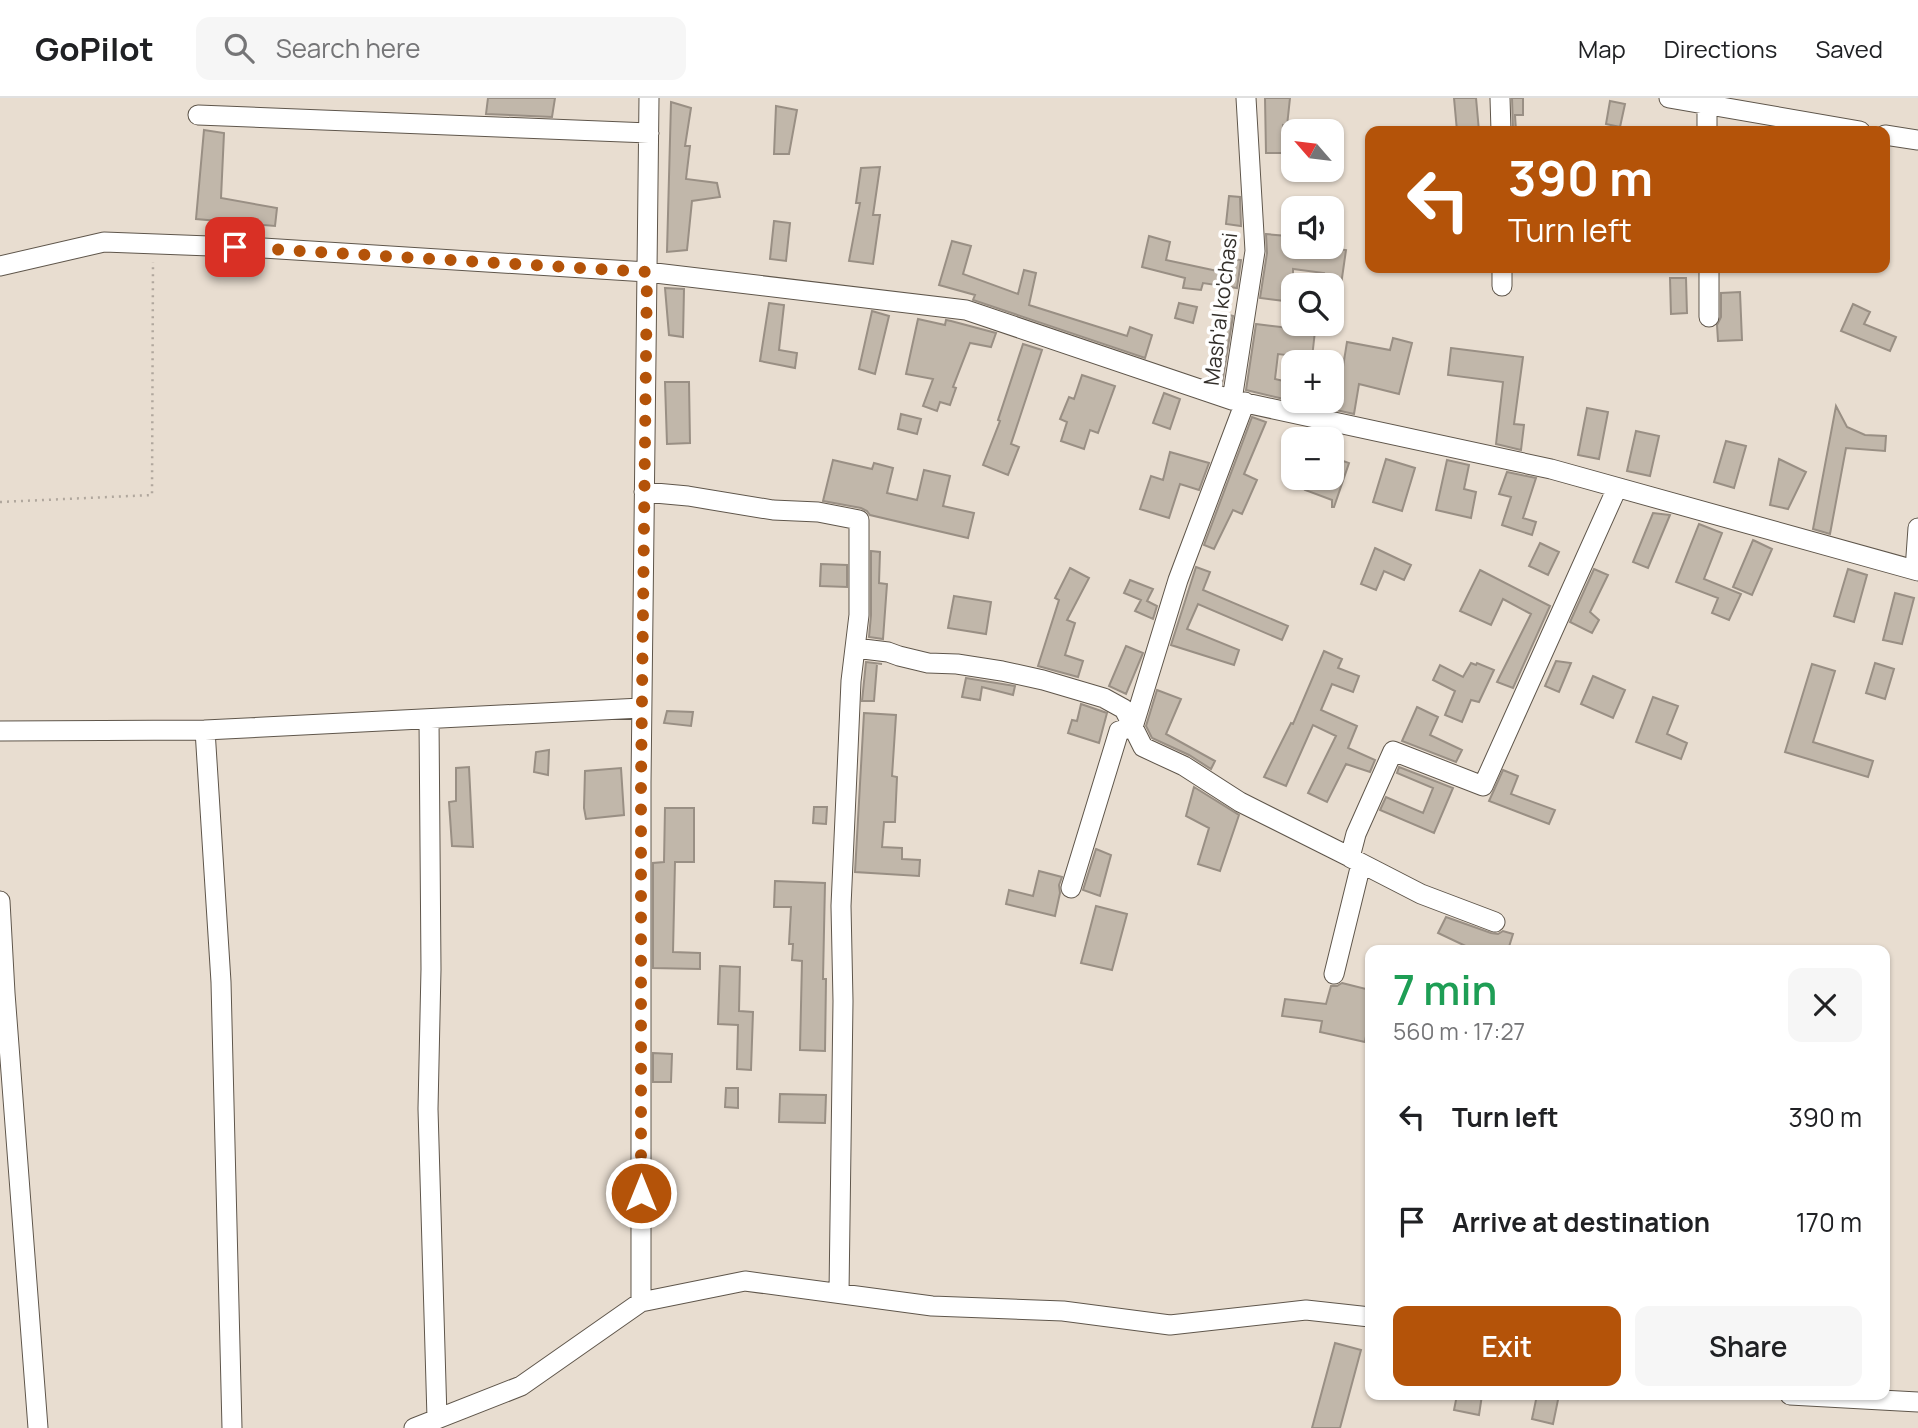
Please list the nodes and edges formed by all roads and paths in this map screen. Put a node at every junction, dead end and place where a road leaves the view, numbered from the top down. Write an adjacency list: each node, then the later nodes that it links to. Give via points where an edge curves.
1 (649, 98): 10 (street)
2 (1246, 98): 18 (street, Mash'al ko'chasi, via 1255,251)
3 (1500, 98): 7 (street)
4 (1669, 98): 5 (street)
5 (1707, 101): 8 (street); 9 (street)
6 (198, 115): 10 (street)
7 (1501, 126)
8 (1707, 126)
9 (1834, 126)
10 (649, 133): 15 (street)
11 (1890, 136): 12 (street)
12 (1918, 140)
13 (153, 244): 14 (street, via 104,242); 15 (street); 21 (path, via 152,495)
14 (0, 266)
15 (647, 272): 18 (street, via 966,310); 20 (street)
16 (1709, 273): 17 (street)
17 (1709, 317)
18 (1239, 401): 19 (street, via 1552,469); 27 (street, Mash'al ko'chasi)
19 (1618, 488): 23 (street); 30 (street, via 1483,786 1393,751 1356,834)
20 (644, 492): 24 (street, via 859,520); 25 (street)
21 (0, 502)
22 (1918, 528): 23 (street)
23 (1917, 570)
24 (855, 648): 27 (street, via 1043,680 1104,698 1124,709); 35 (street, via 841,906)
25 (642, 708): 26 (street); 36 (street)
26 (429, 719): 28 (street); 40 (street, via 428,1109)
27 (1133, 727): 30 (street, via 1143,747); 31 (street, via 1119,731)
28 (205, 730): 29 (street); 42 (street, via 221,982)
29 (0, 731)
30 (1355, 860): 33 (street, via 1421,894); 34 (street)
31 (1071, 888)
32 (0, 901): 41 (street)
33 (1494, 922)
34 (1334, 974)
35 (839, 1293): 36 (street, via 745,1280); 37 (street, via 932,1306 1063,1311 1170,1325 1306,1310)
36 (641, 1302): 40 (street, via 521,1386)
37 (1365, 1316)
38 (1881, 1400): 39 (street)
39 (1918, 1402)
40 (437, 1418): 43 (street)
41 (38, 1428)
42 (232, 1428)
43 (414, 1428)

